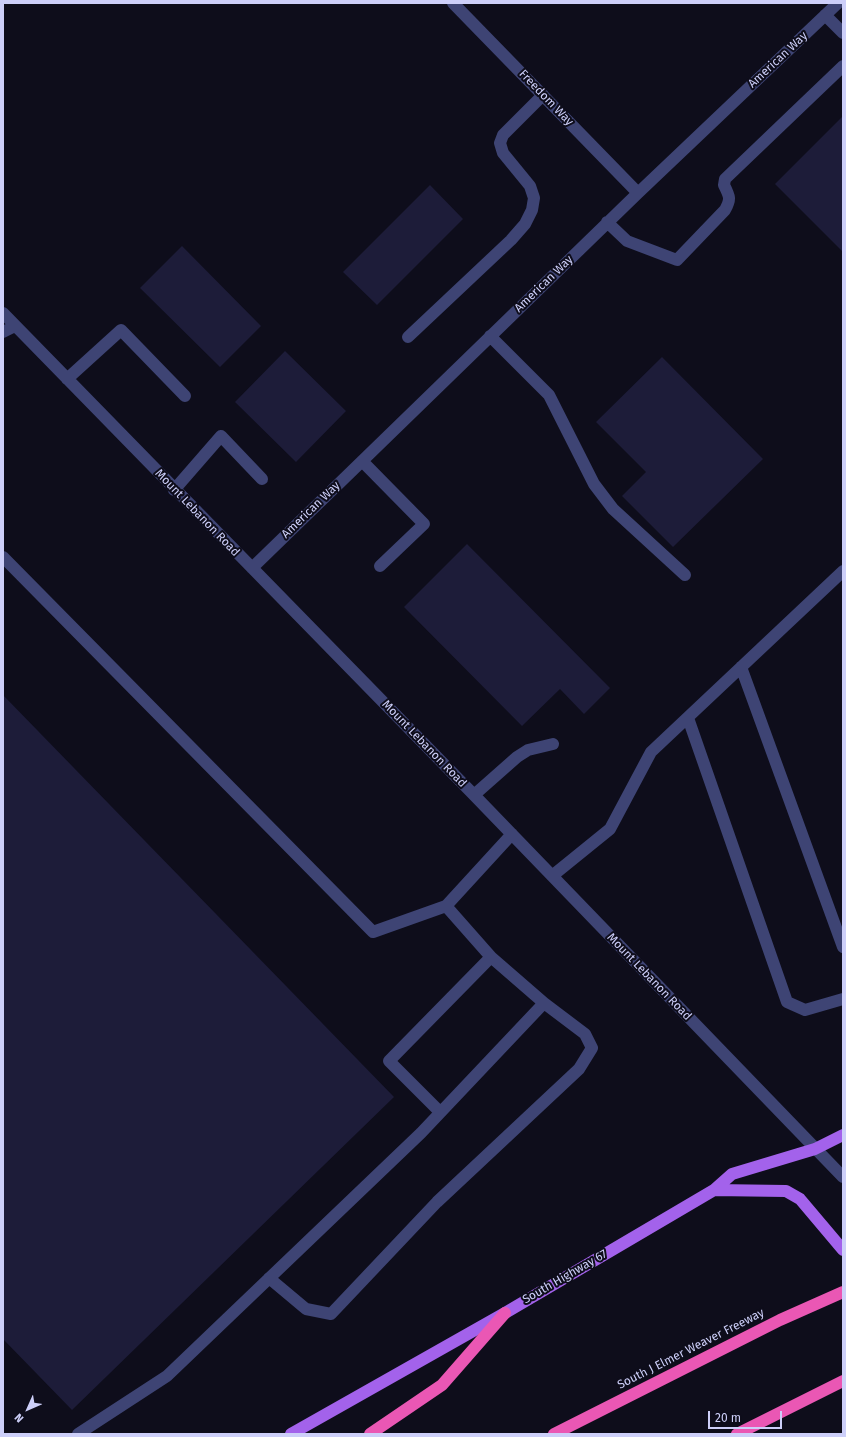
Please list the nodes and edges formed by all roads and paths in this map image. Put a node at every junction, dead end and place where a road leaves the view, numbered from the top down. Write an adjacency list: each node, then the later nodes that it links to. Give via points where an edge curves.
1 (453, 3): 6 (street, Freedom Way)
2 (838, 3): 3 (street, American Way)
3 (825, 15): 4 (street); 7 (street, American Way)
4 (843, 33)
5 (843, 66): 8 (street, via 725,179 724,186 730,202 677,260 627,241)
6 (542, 95): 7 (street, Freedom Way); 13 (street, via 503,135 500,144 503,153 530,186 534,198 532,210 525,224)
7 (638, 193): 8 (street, American Way)
8 (607, 222): 12 (street, American Way)
9 (3, 313): 10 (street, Mount Lebanon Road)
10 (15, 326): 11 (street); 14 (street, Mount Lebanon Road)
11 (3, 332)
12 (490, 336): 16 (street, American Way); 23 (street, via 549,395 594,484 613,509)
13 (408, 337)
14 (67, 379): 15 (street, via 121,330); 18 (street, Mount Lebanon Road)
15 (185, 396)
16 (362, 461): 20 (street, via 424,524); 21 (street, American Way)
17 (262, 479): 18 (street, via 222,436)
18 (174, 490): 21 (street, Mount Lebanon Road)
19 (3, 557): 30 (street, via 373,932)
20 (380, 566)
21 (252, 568): 27 (street, Mount Lebanon Road)
22 (843, 571): 24 (street)
23 (685, 575)
24 (741, 668): 25 (street); 31 (street)
25 (688, 718): 29 (street, via 651,752 610,829); 33 (street, via 787,1002 804,1010)
26 (553, 744): 27 (street, via 528,750 517,757)
27 (474, 795): 28 (street, Mount Lebanon Road)
28 (512, 834): 29 (street, Mount Lebanon Road); 30 (street)
29 (552, 876): 37 (street, Mount Lebanon Road)
30 (446, 906): 32 (street)
31 (843, 947)
32 (491, 957): 34 (street); 35 (street, via 389,1061)
33 (843, 999)
34 (544, 1003): 35 (street); 41 (street, via 585,1034 592,1048 579,1069 437,1202 330,1314 306,1309)
35 (440, 1112): 41 (street)
36 (843, 1135): 37 (main road, South Highway 67)
37 (815, 1149): 38 (street, Mount Lebanon Road); 39 (main road, South Highway 67, via 732,1174)
38 (843, 1177)
39 (714, 1190): 40 (main road, via 786,1191 800,1198); 43 (main road, South Highway 67)
40 (843, 1250)
41 (269, 1278): 45 (street, via 167,1376)
42 (843, 1292): 48 (highway, South J Elmer Weaver Freeway, via 780,1320)
43 (504, 1313): 46 (main road, South Highway 67); 47 (highway, via 442,1385)
44 (841, 1382): 49 (highway)
45 (78, 1434)
46 (291, 1434)
47 (370, 1434)
48 (554, 1434)
49 (737, 1434)

